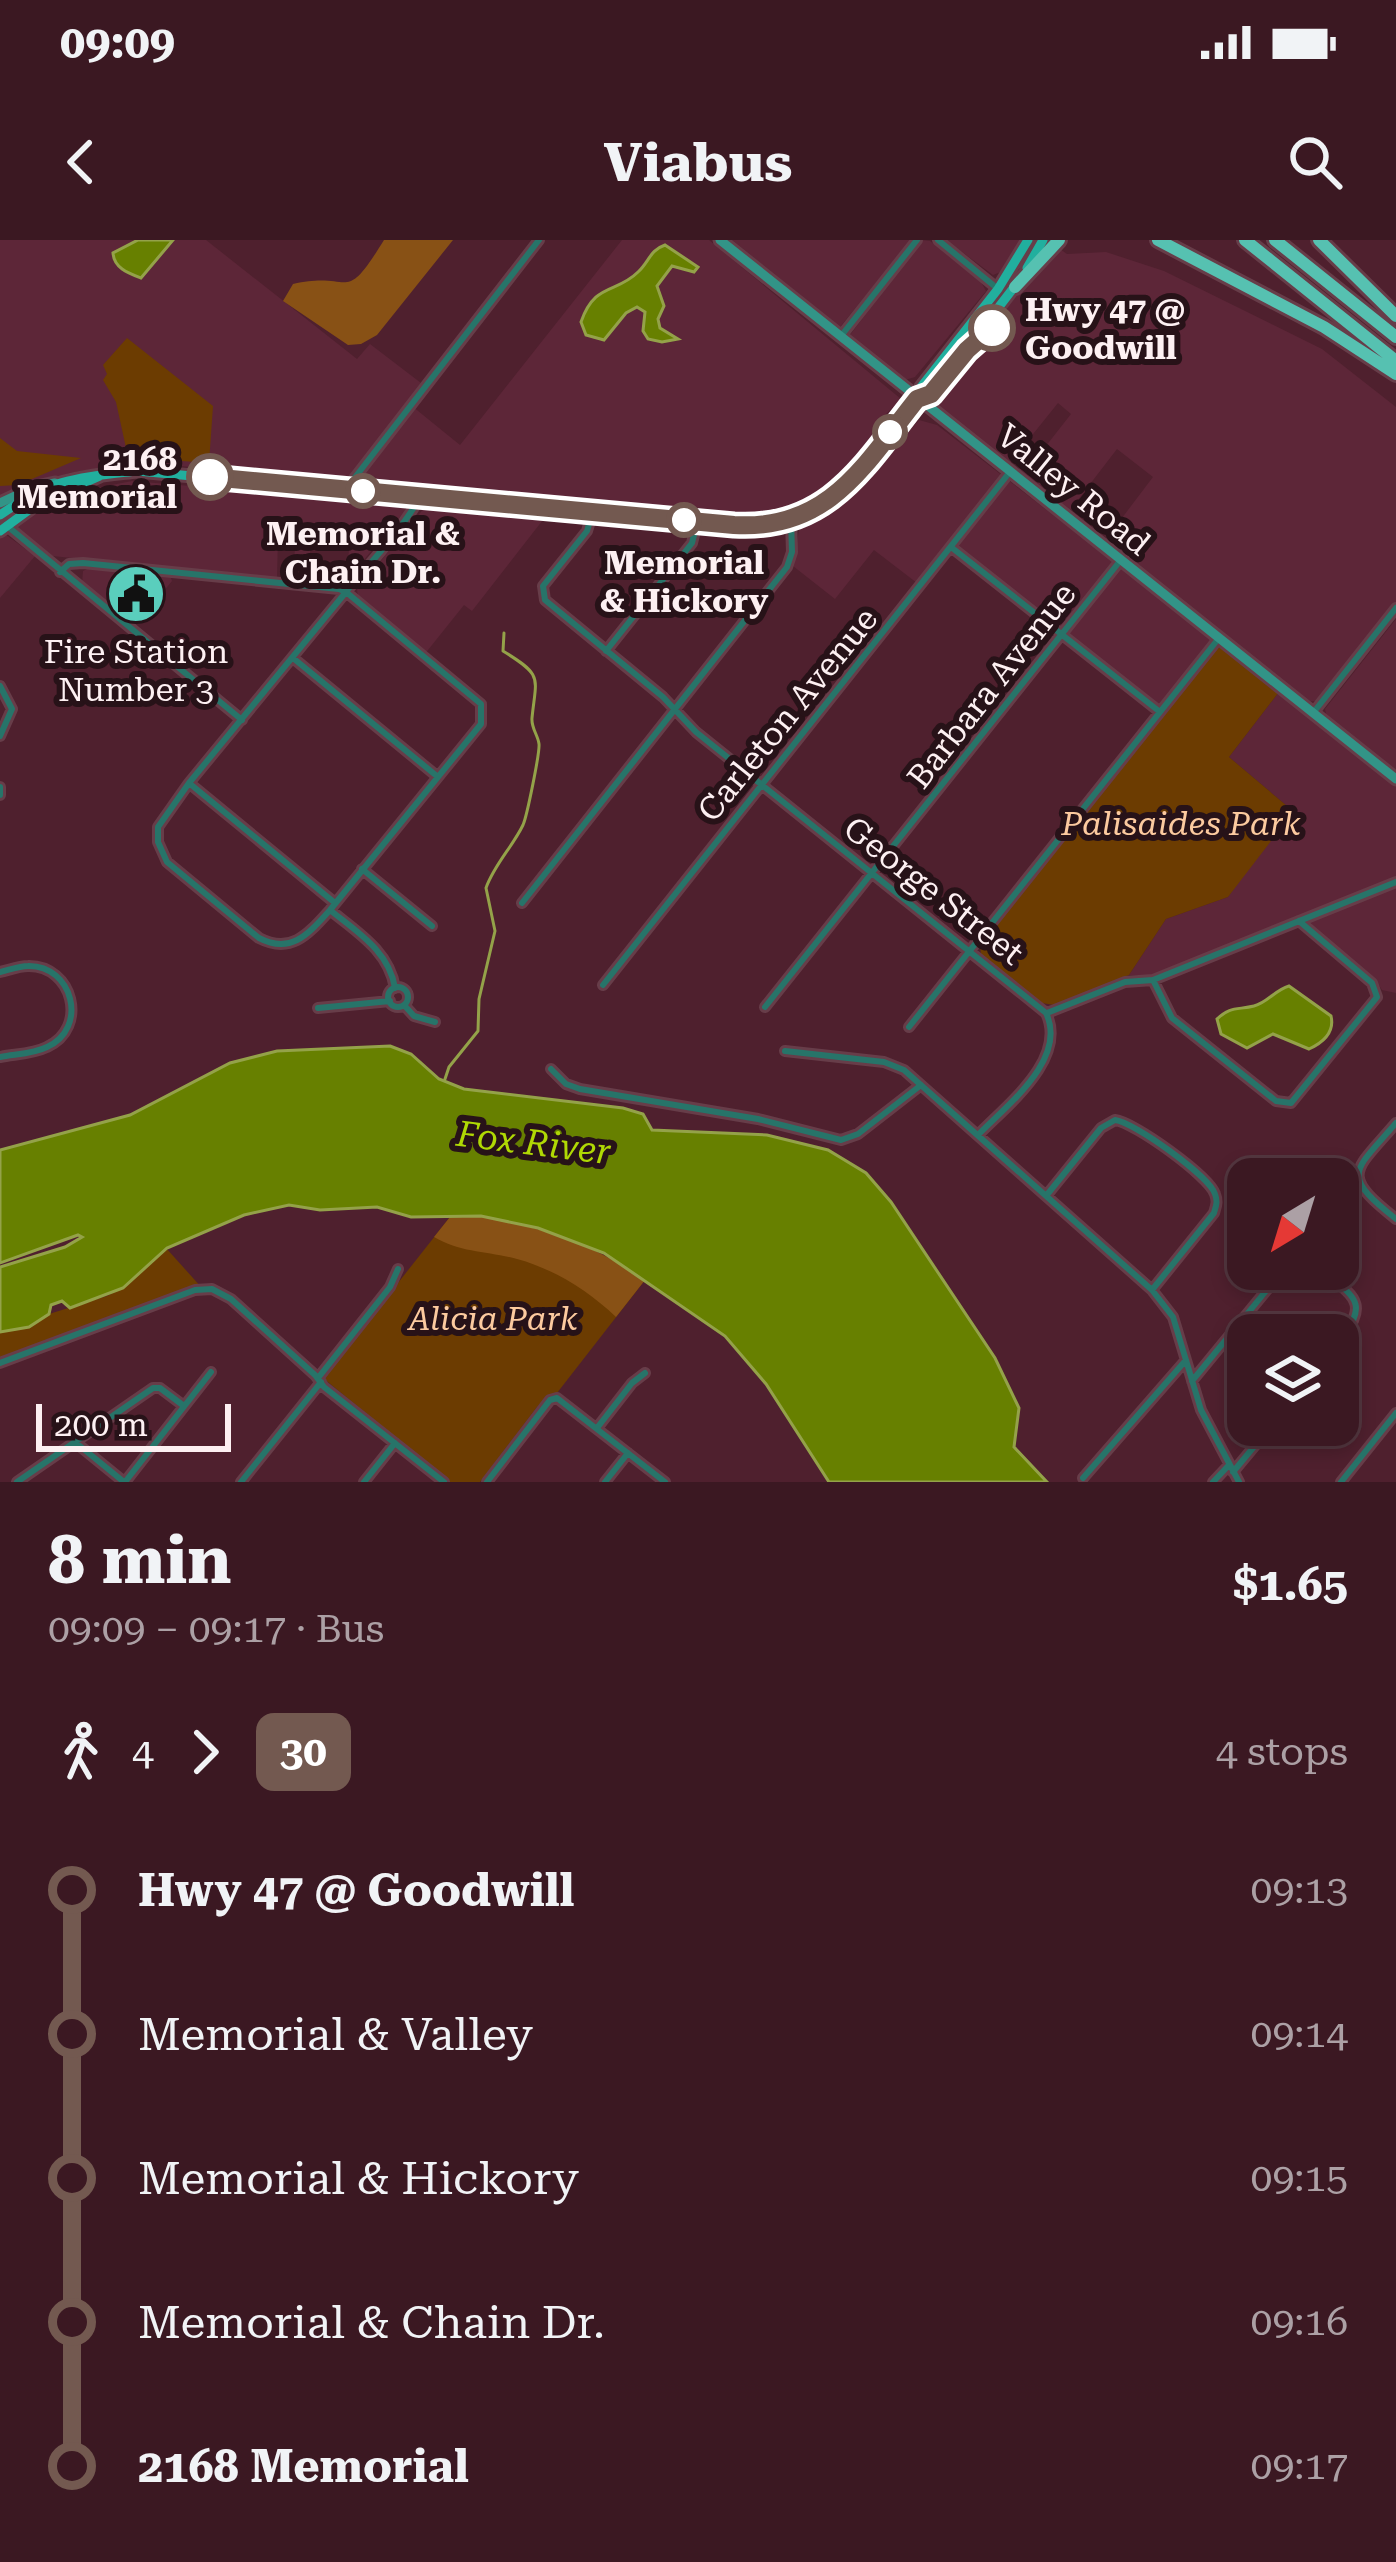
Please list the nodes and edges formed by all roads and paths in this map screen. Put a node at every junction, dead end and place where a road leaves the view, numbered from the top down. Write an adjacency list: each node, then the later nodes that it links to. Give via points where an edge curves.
1 (539, 240): 23 (street)
2 (720, 240): 15 (main road, Valley Road)
3 (917, 240): 15 (street)
4 (938, 240): 13 (street)
5 (1028, 240): 13 (main road)
6 (1043, 240): 12 (main road)
7 (1059, 240): 12 (highway)
8 (1158, 240): 18 (highway)
9 (1245, 240): 17 (highway)
10 (1275, 240): 16 (highway)
11 (1319, 240): 14 (highway)
12 (1016, 287): 19 (main road, via 931,394)
13 (998, 289): 19 (main road)
14 (1396, 316)
15 (841, 337): 19 (main road, Valley Road)
16 (1396, 337)
17 (1396, 362)
18 (1396, 374)
19 (917, 399): 20 (main road, Valley Road); 27 (main road, via 842,490)
20 (1009, 473): 30 (street, Carleton Avenue); 31 (main road, Valley Road)
21 (105, 474): 22 (main road); 23 (main road); 29 (main road)
22 (55, 483): 25 (main road); 29 (main road)
23 (346, 489): 24 (main road)
24 (421, 496): 26 (main road); 33 (street)
25 (0, 503)
26 (593, 511): 28 (main road); 37 (street, George Street, via 541,594)
27 (790, 519): 28 (main road, via 748,526); 40 (street, via 787,566)
28 (697, 521): 37 (street, via 692,543)
29 (1, 523): 32 (street)
30 (951, 547): 35 (street); 48 (street, Carleton Avenue)
31 (1120, 561): 35 (street, Barbara Avenue); 36 (main road, Valley Road)
32 (60, 572): 33 (street, via 83,563); 43 (street)
33 (346, 592): 38 (street); 45 (street, via 483,707 481,724)
34 (1396, 608): 42 (street)
35 (1062, 634): 41 (street); 50 (street, Barbara Avenue)
36 (1219, 638): 41 (street); 42 (main road, Valley Road)
37 (606, 651): 40 (street, George Street)
38 (293, 658): 43 (street); 45 (street)
39 (0, 686): 44 (street, via 12,709)
40 (675, 710): 48 (street, George Street); 52 (street)
41 (1160, 712): 56 (street)
42 (1313, 713): 46 (main road, Valley Road)
43 (242, 720): 47 (street)
44 (0, 736)
45 (438, 777): 49 (street)
46 (1396, 779)
47 (189, 783): 53 (street); 53 (street, via 159,824 167,862 270,944 303,939)
48 (762, 784): 50 (street, George Street); 59 (street, Carleton Avenue)
49 (362, 868): 53 (street); 55 (street)
50 (873, 874): 56 (street, George Street); 63 (street, Barbara Avenue)
51 (1396, 882): 54 (street)
52 (522, 903)
53 (332, 906): 60 (street, via 376,947)
54 (1299, 922): 58 (street); 58 (street, via 1372,983 1377,997 1291,1103 1276,1101 1172,1018)
55 (432, 926)
56 (970, 950): 65 (street, George Street); 67 (street)
57 (0, 973): 69 (street, via 31,965 49,970 72,1005 68,1027 52,1044)
58 (1153, 980): 65 (street, via 1125,982)
59 (603, 985)
60 (395, 988): 61 (street); 62 (street, via 408,994)
61 (390, 1001): 62 (street); 64 (street)
62 (404, 1005): 66 (street)
63 (765, 1007)
64 (318, 1008)
65 (1046, 1013): 73 (street, via 1053,1036 1047,1057)
66 (435, 1022)
67 (909, 1027)
68 (785, 1051): 71 (street, via 890,1064)
69 (0, 1057)
70 (550, 1069): 71 (street, via 573,1087 841,1140)
71 (921, 1085): 73 (street)
72 (1396, 1123): 75 (street, via 1358,1178 1364,1194)
73 (978, 1135): 74 (street)
74 (1046, 1196): 78 (street); 78 (street, via 1115,1120 1136,1126 1208,1183 1214,1213)
75 (1396, 1219)
76 (398, 1269): 83 (street)
77 (1267, 1290): 84 (street)
78 (1152, 1291): 79 (street, via 1173,1317)
79 (1186, 1360): 84 (street); 93 (street)
80 (0, 1364): 83 (street, via 202,1288 231,1299)
81 (211, 1372): 85 (street)
82 (645, 1373): 87 (street)
83 (320, 1380): 89 (street); 96 (street)
84 (1192, 1381): 92 (street)
85 (184, 1406): 88 (street, via 153,1388); 95 (street)
86 (1396, 1413): 104 (street)
87 (597, 1428): 91 (street); 99 (street, via 553,1398)
88 (75, 1442): 94 (street); 95 (street)
89 (394, 1443): 97 (street); 98 (street)
90 (1251, 1446): 92 (street)
91 (628, 1453): 100 (street); 101 (street)
92 (1231, 1468): 102 (street); 103 (street)
93 (1083, 1478)
94 (17, 1482)
95 (125, 1482)
96 (241, 1482)
97 (364, 1482)
98 (444, 1482)
99 (488, 1482)
100 (604, 1482)
101 (665, 1482)
102 (1213, 1482)
103 (1239, 1482)
104 (1341, 1482)

